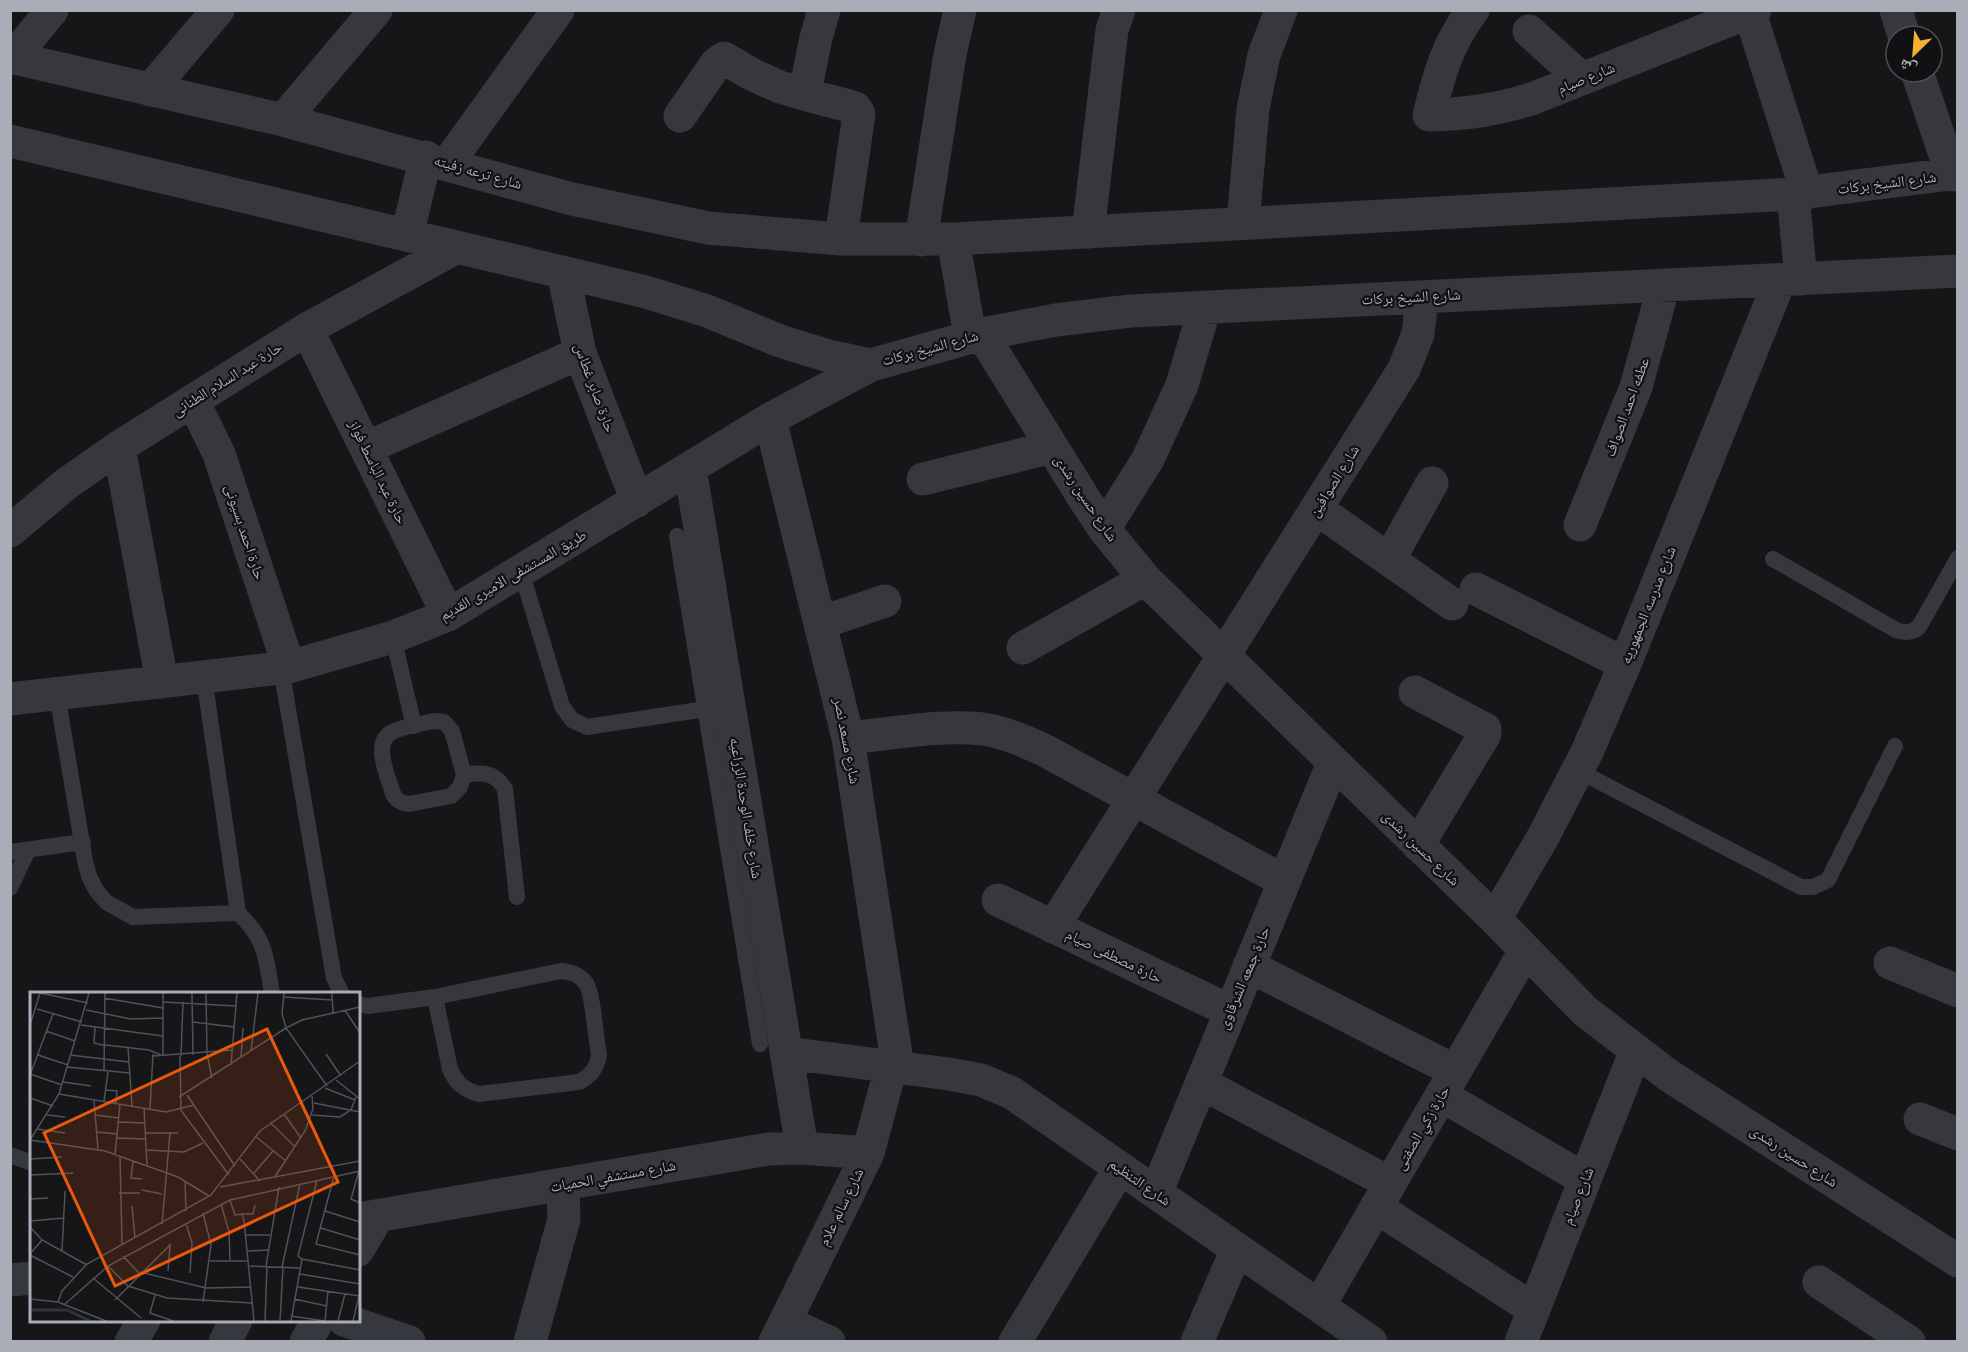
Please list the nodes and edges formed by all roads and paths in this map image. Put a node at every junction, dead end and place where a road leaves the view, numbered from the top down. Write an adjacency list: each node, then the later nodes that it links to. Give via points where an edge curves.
1 (52, 10): 12 (street)
2 (218, 10): 15 (street)
3 (376, 10): 18 (street)
4 (558, 10): 20 (street)
5 (824, 10): 16 (street, via 804,88)
6 (960, 10): 27 (street, via 950,54)
7 (1119, 10): 24 (street, via 1112,30)
8 (1281, 10): 23 (street, via 1264,55 1253,109)
9 (1473, 10): 13 (street, شارع صيام, via 1440,68 1429,115 1500,109)
10 (1744, 13): 13 (street, شارع صيام); 22 (street)
11 (1529, 31): 13 (street)
12 (12, 58): 15 (street, شارع ترعه زفيته)
13 (1582, 79)
14 (1921, 84): 21 (street)
15 (150, 90): 18 (street, شارع ترعه زفيته)
16 (807, 95): 17 (street, via 753,75 724,58); 26 (street, via 855,108 859,114)
17 (680, 116)
18 (283, 120): 20 (street, شارع ترعه زفيته)
19 (10, 141): 25 (street)
20 (437, 160): 25 (street); 26 (street, شارع ترعه زفيته, via 572,199 708,228)
21 (1954, 174): 22 (street, شارع الشيخ بركات)
22 (1800, 193): 23 (street, شارع الشيخ بركات); 31 (street)
23 (1243, 223): 24 (street, شارع الشيخ بركات)
24 (1088, 232): 27 (street, شارع الشيخ بركات)
25 (407, 235): 28 (street)
26 (841, 239): 27 (street, شارع ترعه زفيته)
27 (937, 239): 36 (street)
28 (457, 247): 30 (street); 35 (street, حارة عبد السلام الطنانى)
29 (1958, 271): 31 (street, شارع الشيخ بركات)
30 (563, 272): 37 (street, حارة صابر غطاس); 38 (street, via 677,301 780,341)
31 (1791, 280): 32 (street, شارع الشيخ بركات); 64 (street, شارع مدرسه الجمهوريه)
32 (1664, 285): 33 (street, شارع الشيخ بركات); 49 (street, عطفه احمد الصواف, via 1636,387)
33 (1422, 297): 34 (street, شارع الشيخ بركات); 48 (street, شارع الصوافين, via 1418,334 1404,369)
34 (1205, 307): 36 (street, شارع الشيخ بركات, via 1077,317); 50 (street, via 1177,396 1148,459)
35 (307, 329): 39 (street, حارة عبد السلام الطنانى); 43 (street, حارة عبد الباسط فواز)
36 (976, 335): 38 (street, شارع الشيخ بركات); 42 (street, شارع حسين رشدى)
37 (580, 353): 43 (street); 47 (street, حارة صابر غطاس)
38 (871, 364): 40 (street, طريق المستشفى الاميرى القديم)
39 (193, 401): 41 (street, حارة عبد السلام الطنانى); 65 (street, حارة احمد بسيونى, via 219,454)
40 (770, 419): 44 (street, طريق المستشفى الاميرى القديم); 60 (street, شارع مسعد نصر)
41 (119, 447): 51 (street, حارة عبد السلام الطنانى, via 66,484); 67 (street)
42 (1052, 447): 45 (street); 50 (street, شارع حسين رشدى)
43 (366, 448): 59 (street, حارة عبد الباسط فواز)
44 (690, 468): 47 (street, طريق المستشفى الاميرى القديم); 99 (street, شارع خلف الوحدة الزراعيه)
45 (923, 479)
46 (1432, 483): 55 (street)
47 (637, 501): 56 (street, طريق المستشفى الاميرى القديم)
48 (1317, 509): 55 (street); 63 (street, شارع الصوافين)
49 (1580, 525)
50 (1104, 529): 57 (street, شارع حسين رشدى)
51 (10, 531)
52 (677, 536): 71 (lane)
53 (1958, 558): 54 (lane, via 1919,627 1904,633)
54 (1773, 559)
55 (1389, 560): 64 (street, via 1464,597)
56 (521, 571): 59 (street, طريق المستشفى الاميرى القديم); 71 (lane, via 562,706 572,720 587,727)
57 (1145, 579): 62 (street); 63 (street, شارع حسين رشدى)
58 (885, 601): 60 (street)
59 (448, 615): 61 (street, طريق المستشفى الاميرى القديم)
60 (820, 623): 73 (street, شارع مسعد نصر)
61 (393, 637): 65 (street, طريق المستشفى الاميرى القديم); 72 (lane)
62 (1023, 648)
63 (1224, 658): 75 (street, شارع حسين رشدى); 78 (street, شارع الصوافين)
64 (1625, 664): 76 (street, شارع مدرسه الجمهوريه)
65 (285, 668): 66 (street, طريق المستشفى الاميرى القديم); 95 (lane, via 334,978)
66 (204, 677): 67 (street, طريق المستشفى الاميرى القديم); 87 (lane)
67 (162, 682): 69 (street, طريق المستشفى الاميرى القديم)
68 (1415, 692): 80 (street, via 1485,729)
69 (57, 694): 70 (street, طريق المستشفى الاميرى القديم); 79 (lane)
70 (10, 699)
71 (706, 709): 99 (lane)
72 (414, 726): 77 (lane, via 439,721 449,726); 77 (lane, via 392,732 383,743 382,755 396,800 409,804 451,796)
73 (848, 738): 78 (street, via 953,728 985,729 1044,750); 101 (street, شارع مسعد نصر)
74 (1895, 746): 76 (lane, via 1828,880 1813,887 1801,887)
75 (1333, 762): 80 (street, شارع حسين رشدى); 83 (street, حارة جمعه الشرقاوى)
76 (1577, 770): 88 (street, شارع مدرسه الجمهوريه)
77 (464, 775): 85 (lane, via 488,773 505,789)
78 (1134, 798): 83 (street); 89 (street, شارع الصوافين)
79 (83, 842): 81 (lane); 87 (lane, via 89,876 96,890 106,902 133,917)
80 (1418, 845): 88 (street, شارع حسين رشدى)
81 (28, 850): 82 (lane); 84 (lane)
82 (10, 852)
83 (1284, 881): 92 (street, حارة جمعه الشرقاوى)
84 (10, 888)
85 (517, 897)
86 (998, 900): 89 (street, حارة مصطفى صيام)
87 (238, 913): 94 (lane, via 260,939)
88 (1494, 919): 90 (street, شارع حسين رشدى)
89 (1053, 927): 98 (street, حارة مصطفى صيام)
90 (1525, 951): 100 (street, شارع حسين رشدى, via 1586,1011); 103 (street, حارة زكي الصفتى)
91 (1890, 963): 93 (street)
92 (1249, 966): 98 (street, حارة جمعه الشرقاوى); 103 (street)
93 (1958, 991)
94 (272, 992)
95 (341, 992)
96 (435, 997): 96 (lane, via 561,971 578,975 588,986 599,1055 597,1064 579,1082 472,1092 455,1080 450,1069); 97 (lane)
97 (360, 1004)
98 (1230, 1011): 102 (street, حارة جمعه الشرقاوى)
99 (773, 1048): 101 (street, شارع التنظيم); 106 (street, شارع خلف الوحدة الزراعيه)
100 (1636, 1050): 111 (street, شارع صيام); 118 (street, شارع حسين رشدى, via 1677,1081)
101 (895, 1067): 107 (street, شارع سالم علام); 110 (street, شارع التنظيم, via 981,1080 1012,1093)
102 (1201, 1083): 113 (street, حارة جمعه الشرقاوى); 114 (street)
103 (1448, 1083): 111 (street); 114 (street, حارة زكي الصفتى)
104 (1920, 1119): 105 (street)
105 (1958, 1134)
106 (802, 1148): 107 (street, شارع مستشفي الحميات); 112 (street, شارع مستشفي الحميات, via 769,1149)
107 (868, 1153): 128 (street, شارع سالم علام)
108 (10, 1155): 109 (lane)
109 (30, 1162)
110 (1120, 1168): 113 (street, شارع التنظيم); 136 (street)
111 (1584, 1179): 123 (street, شارع صيام)
112 (563, 1184): 115 (street, شارع مستشفي الحميات); 134 (street, via 564,1219)
113 (1156, 1193): 117 (street, شارع التنظيم)
114 (1383, 1195): 122 (street, حارة زكي الصفتى); 123 (street)
115 (368, 1217): 116 (street)
116 (360, 1243)
117 (1237, 1249): 122 (street, شارع التنظيم); 137 (street)
118 (1958, 1261)
119 (30, 1278): 120 (street)
120 (10, 1280)
121 (1819, 1282): 139 (street)
122 (1319, 1306): 129 (street, شارع التنظيم)
123 (1533, 1309): 138 (street, شارع صيام)
124 (143, 1322): 130 (street)
125 (236, 1322): 131 (street)
126 (317, 1322): 132 (street)
127 (350, 1322): 133 (street)
128 (780, 1331): 135 (street)
129 (1350, 1336)
130 (131, 1341)
131 (225, 1341)
132 (306, 1341)
133 (409, 1341)
134 (530, 1341)
135 (829, 1341)
136 (1015, 1341)
137 (1197, 1341)
138 (1521, 1341)
139 (1909, 1341)

